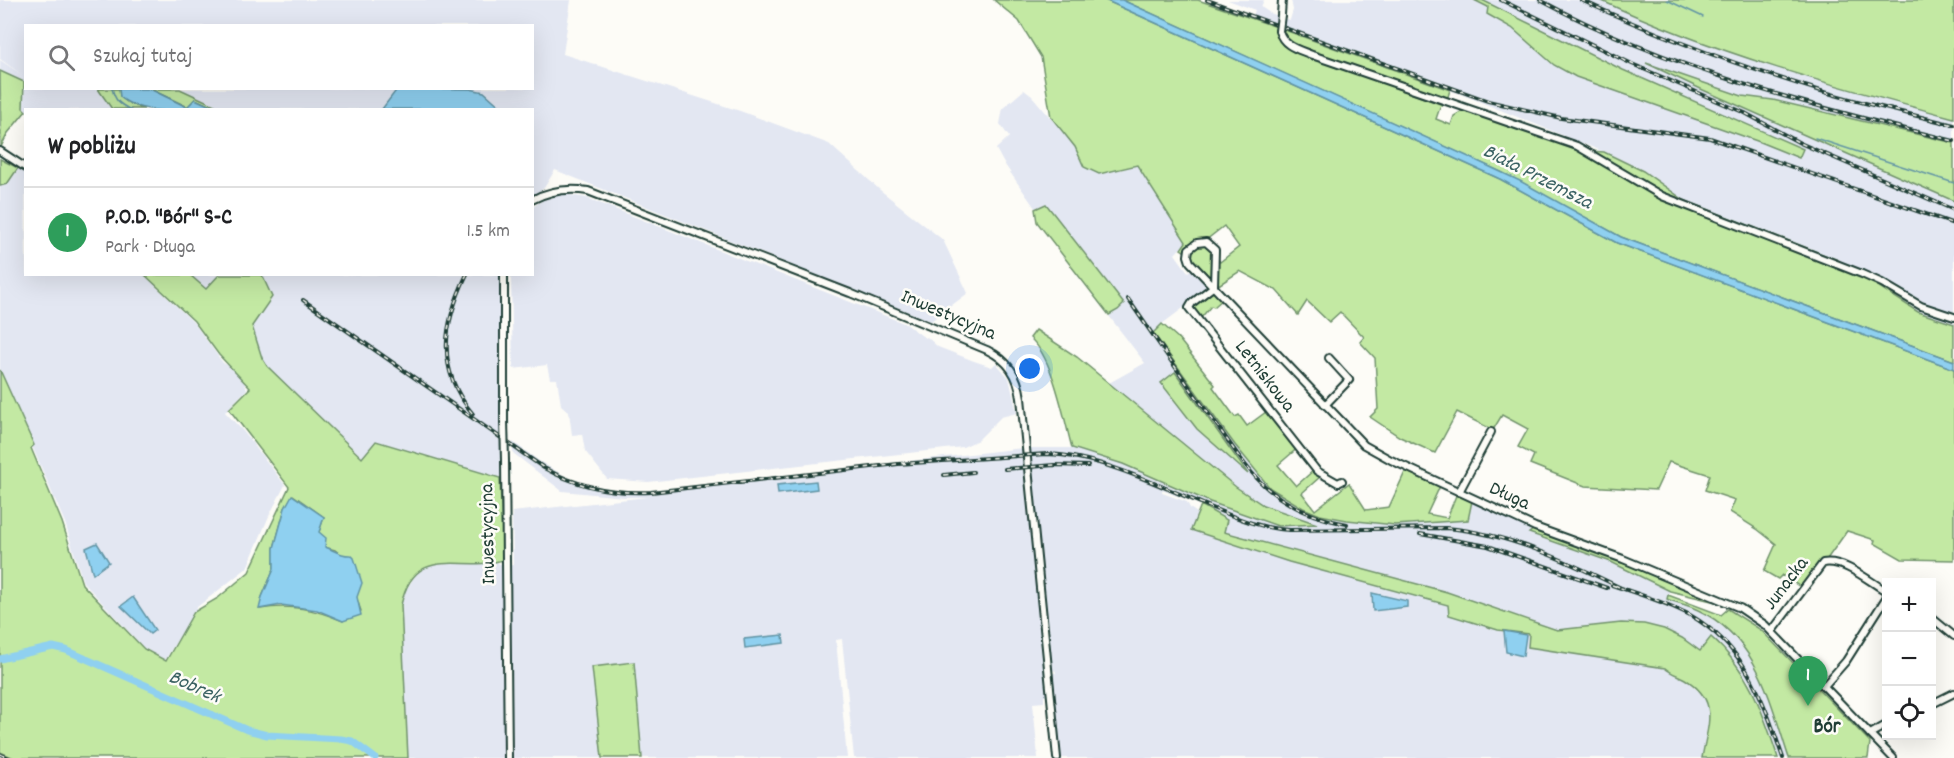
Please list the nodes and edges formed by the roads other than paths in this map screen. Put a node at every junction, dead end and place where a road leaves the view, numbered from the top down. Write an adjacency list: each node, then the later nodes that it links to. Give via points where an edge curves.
1 (1282, 0): 7 (street, bridge, via 1279,31 1288,45 1577,146 1662,196 1862,274 1921,306)
2 (0, 151): 3 (street)
3 (24, 167)
4 (534, 199): 24 (street, Inwestycyjna, via 564,189 588,191 910,317 987,350 1010,366 1021,398)
5 (504, 276): 23 (street, Inwestycyjna, bridge)
6 (1214, 286): 6 (street, Długa, via 1216,254 1212,246 1203,242 1191,246 1190,262); 9 (street, Długa); 11 (street, Letniskowa, via 1189,308 1317,471 1338,483)
7 (1954, 317)
8 (1329, 358): 9 (street, via 1349,380)
9 (1325, 405): 12 (street, Długa, via 1370,449)
10 (1491, 432): 12 (street)
11 (1342, 481)
12 (1459, 492): 16 (street, Długa, via 1740,608)
13 (1882, 588): 16 (street, Junacka, via 1842,565 1823,563)
14 (1882, 606): 18 (street, via 1846,661)
15 (1936, 621): 17 (street)
16 (1772, 631): 18 (street, Długa)
17 (1954, 636)
18 (1824, 686): 22 (street, Długa)
19 (1954, 693): 20 (street)
20 (1936, 702)
21 (1882, 728): 22 (street)
22 (1870, 734): 25 (street, Długa)
23 (508, 758)
24 (1057, 758)
25 (1893, 758)

